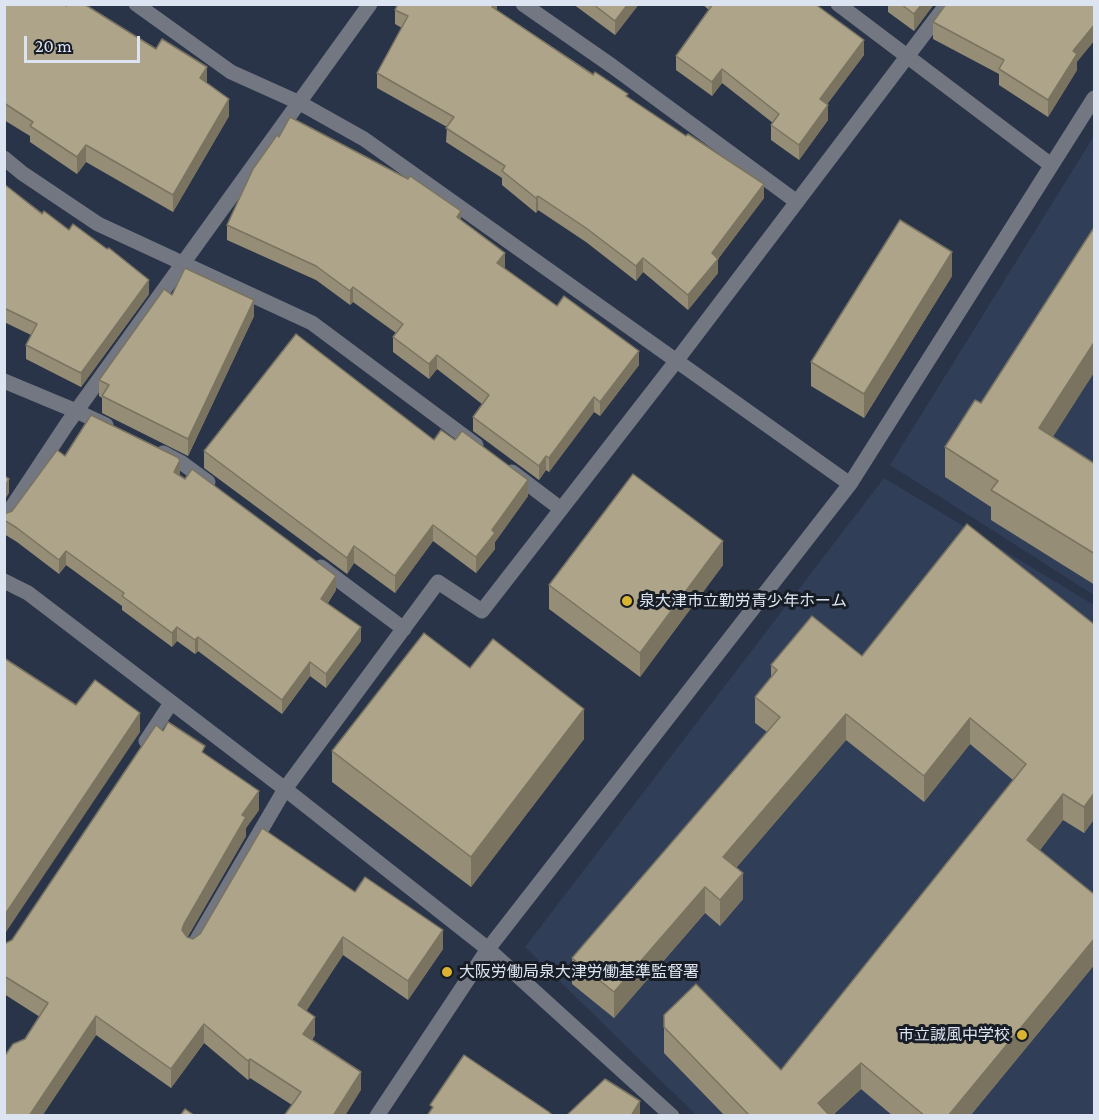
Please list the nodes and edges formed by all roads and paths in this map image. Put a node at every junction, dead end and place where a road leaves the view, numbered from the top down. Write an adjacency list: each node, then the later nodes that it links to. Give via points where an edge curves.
1 (136, 4): 8 (street, via 231,72)
2 (369, 4): 8 (street)
3 (523, 4): 11 (street)
4 (838, 4): 6 (street)
5 (947, 4): 6 (street)
6 (908, 57): 10 (street); 11 (street)
7 (1095, 98): 10 (street)
8 (300, 103): 12 (street); 13 (street, via 364,139)
9 (4, 158): 12 (street, via 98,224)
10 (1051, 165): 20 (street)
11 (796, 202): 13 (street)
12 (183, 263): 15 (street); 18 (street, via 312,323)
13 (677, 360): 20 (street); 22 (street)
14 (4, 381): 15 (street)
15 (76, 411): 16 (street); 23 (street)
16 (119, 432)
17 (151, 447): 21 (street, via 183,463)
18 (484, 452)
19 (503, 466): 22 (street)
20 (850, 484): 31 (street)
21 (219, 491)
22 (561, 509): 26 (street, via 482,611 438,582)
23 (4, 519)
24 (312, 560): 26 (street)
25 (4, 581): 27 (street, via 27,593)
26 (404, 629): 29 (street)
27 (171, 703): 28 (street); 29 (street)
28 (139, 751)
29 (285, 789): 30 (street); 31 (street)
30 (192, 948)
31 (489, 949): 32 (street); 33 (street)
32 (377, 1116)
33 (672, 1116)

